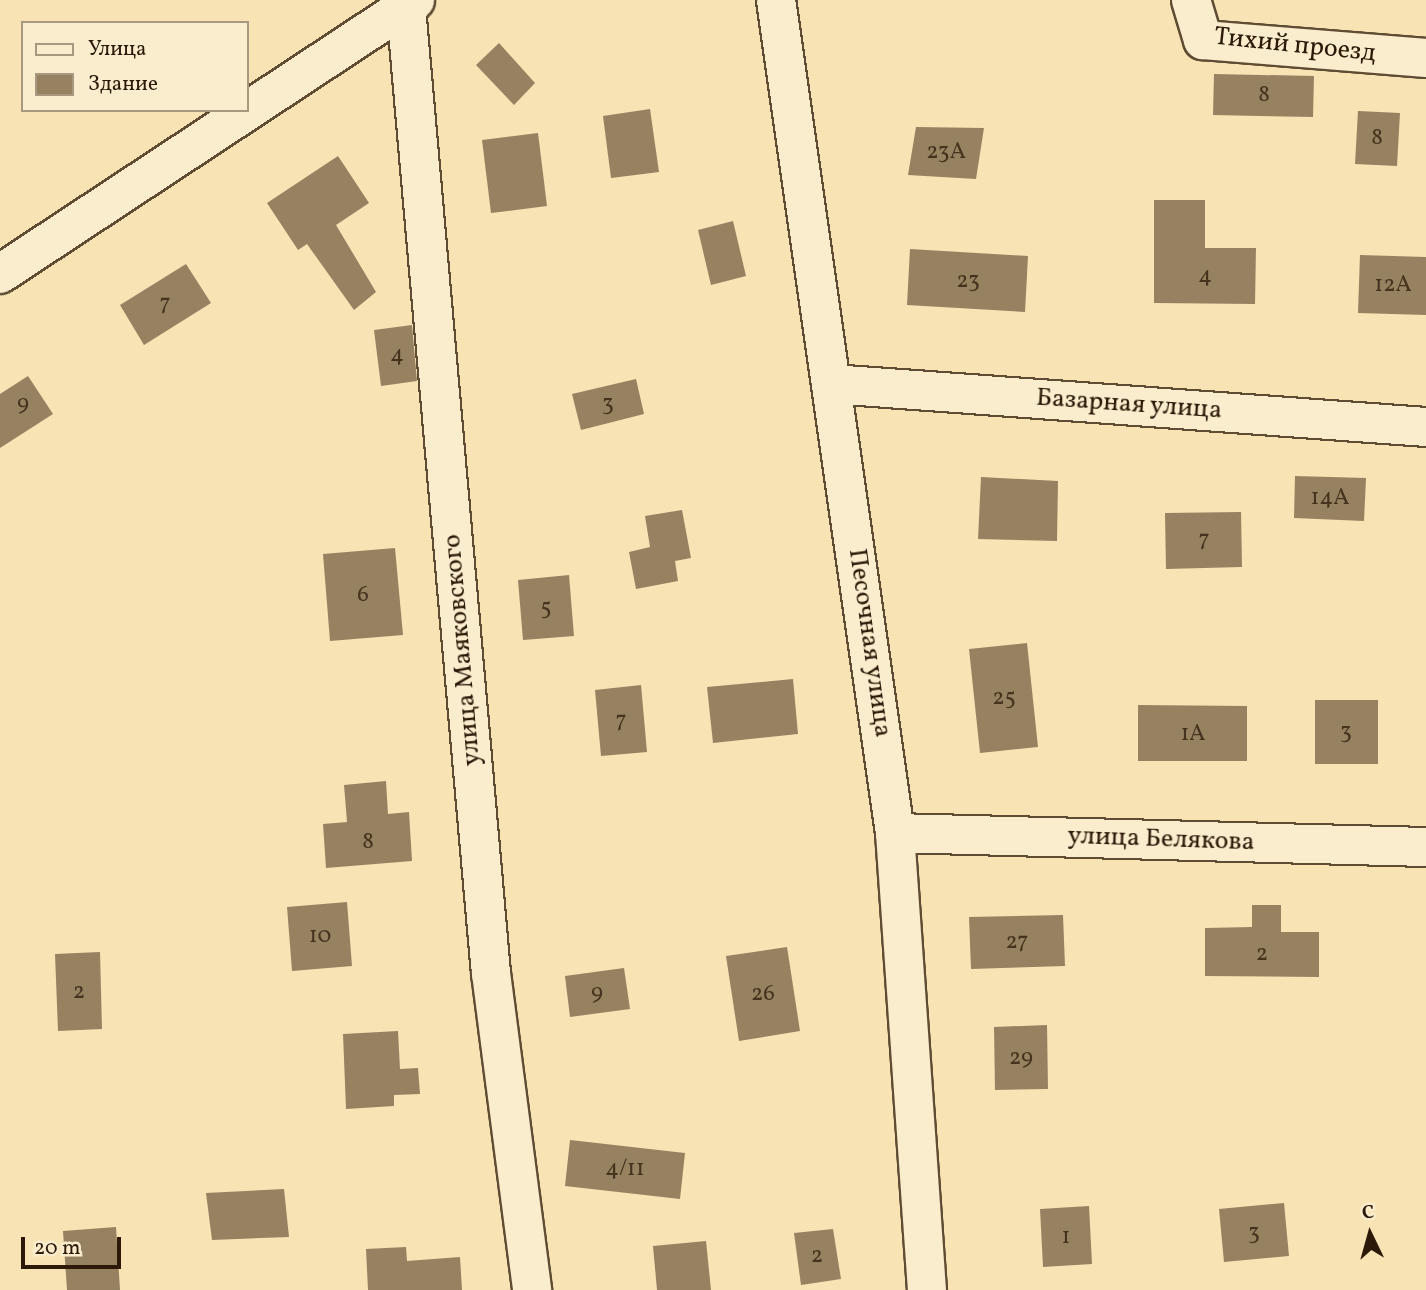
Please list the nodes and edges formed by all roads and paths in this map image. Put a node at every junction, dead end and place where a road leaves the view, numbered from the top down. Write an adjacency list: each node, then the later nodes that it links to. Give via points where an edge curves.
1 (776, 0): 8 (street, Песочная улица)
2 (1191, 0): 4 (street, Тихий проезд, via 1203,40)
3 (411, 4): 5 (street); 12 (street, улица Маяковского, via 491,973)
4 (1426, 58)
5 (248, 111)
6 (247, 112): 7 (street)
7 (0, 274)
8 (832, 384): 9 (street, Базарная улица); 10 (street, Песочная улица)
9 (1426, 427)
10 (895, 833): 11 (street, улица Белякова); 13 (street, Песочная улица)
11 (1426, 847)
12 (533, 1290)
13 (928, 1290)

